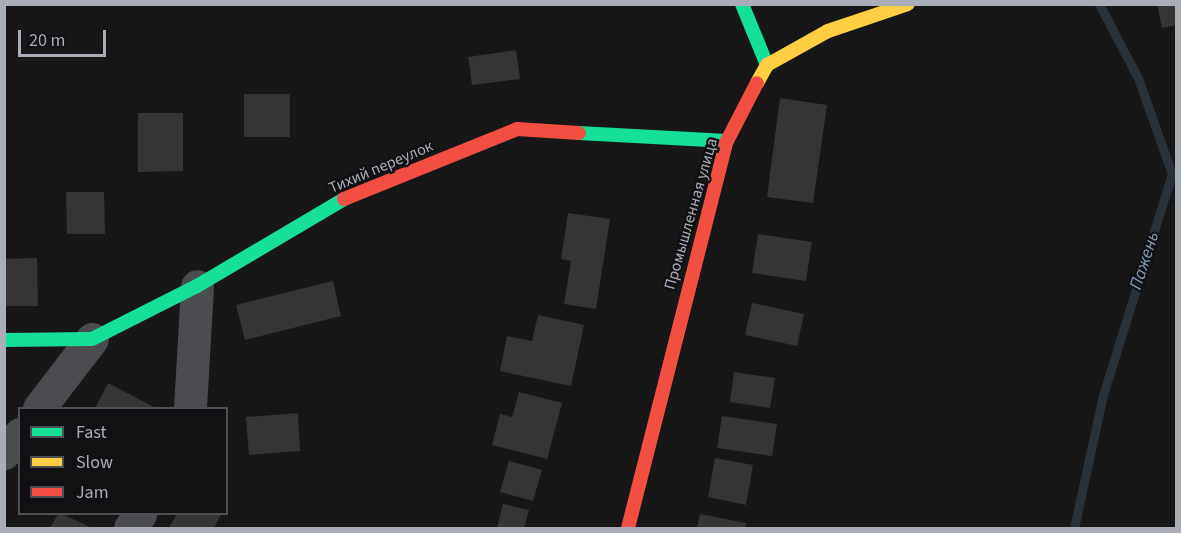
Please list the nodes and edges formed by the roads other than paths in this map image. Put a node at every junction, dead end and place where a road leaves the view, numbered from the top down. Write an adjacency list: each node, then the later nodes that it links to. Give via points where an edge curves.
1 (742, 4): 3 (street)
2 (908, 4): 3 (street, via 828,31)
3 (767, 65): 4 (street, Промышленная улица)
4 (727, 141): 5 (street, Тихий переулок, via 518,129 346,197); 14 (street, Промышленная улица)
5 (197, 286): 6 (street, Тихий переулок); 9 (street)
6 (92, 339): 7 (street, Тихий переулок); 8 (street)
7 (4, 340)
8 (40, 407)
9 (190, 407)
10 (18, 436): 11 (street)
11 (4, 453)
12 (139, 515): 13 (street)
13 (130, 528)
14 (628, 528)

